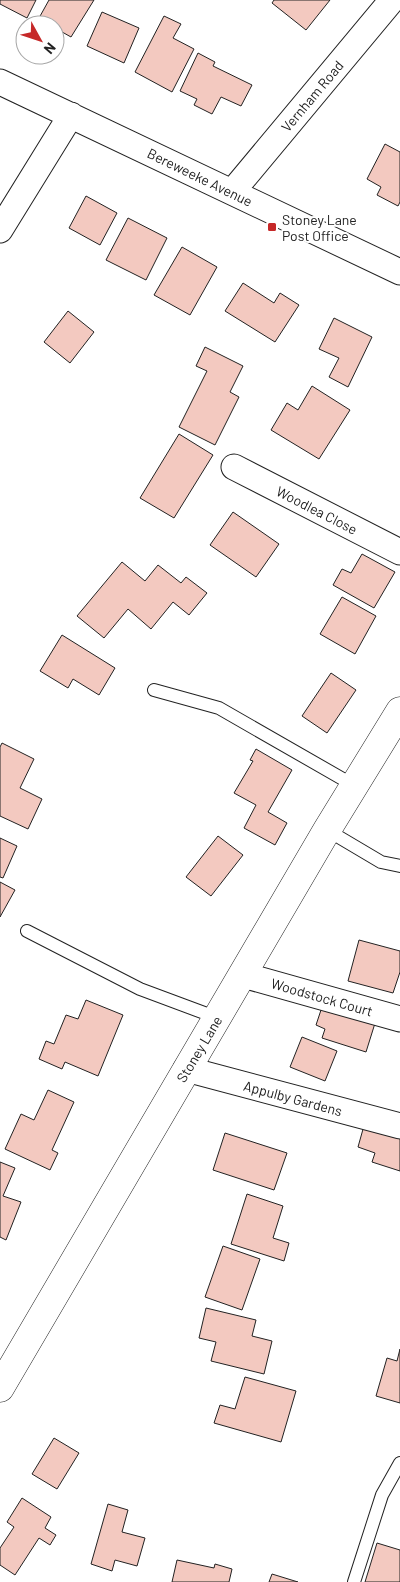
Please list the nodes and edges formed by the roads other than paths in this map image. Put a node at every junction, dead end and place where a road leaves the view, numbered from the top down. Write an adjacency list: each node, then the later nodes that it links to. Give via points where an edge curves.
1 (392, 0): 4 (street, Vernham Road)
2 (0, 82): 3 (street, Bereweeke Avenue)
3 (71, 115): 4 (street, Bereweeke Avenue); 5 (street)
4 (232, 192): 6 (street, Bereweeke Avenue)
5 (0, 230)
6 (400, 272)
7 (234, 468): 8 (street, Woodlea Close)
8 (400, 552)
9 (154, 690): 11 (lane, via 219,708)
10 (400, 711): 11 (street, Stoney Lane)
11 (355, 786): 12 (street, Stoney Lane)
12 (327, 830): 13 (lane, via 381,862); 15 (street, Stoney Lane)
13 (400, 866)
14 (27, 931): 16 (lane, via 140,989)
15 (243, 975): 16 (street, Stoney Lane); 17 (street, Woodstock Court)
16 (218, 1018): 18 (street, Stoney Lane)
17 (400, 1019)
18 (186, 1070): 19 (street, Appulby Gardens); 20 (street, Stoney Lane)
19 (400, 1126)
20 (8, 1358): 21 (street, Stoney Lane)
21 (0, 1388)
22 (400, 1463): 23 (lane, via 382,1495)
23 (354, 1582)

